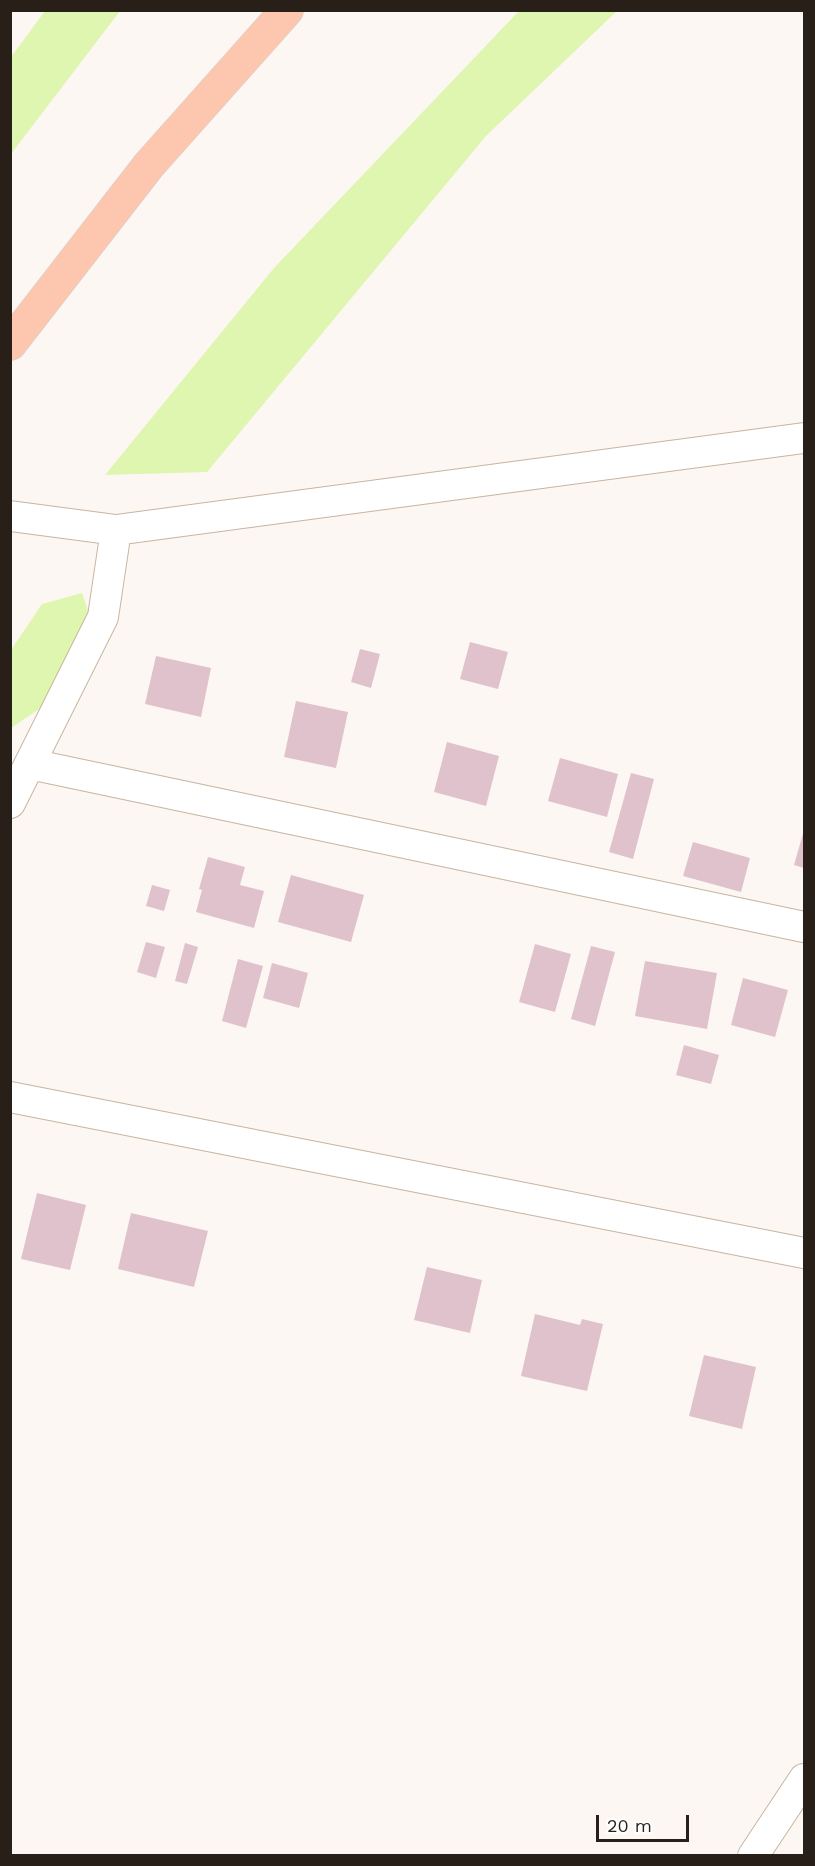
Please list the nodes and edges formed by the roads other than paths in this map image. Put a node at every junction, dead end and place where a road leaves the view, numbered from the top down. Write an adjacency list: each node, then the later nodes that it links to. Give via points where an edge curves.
1 (288, 10): 2 (main road, via 149,165)
2 (10, 344)
3 (804, 438): 5 (street)
4 (10, 516): 5 (street)
5 (116, 530): 6 (street, via 103,617)
6 (30, 764): 7 (street); 8 (street)
7 (10, 803)
8 (804, 927)
9 (10, 1097): 10 (street)
10 (804, 1253)
11 (804, 1779): 12 (street)
12 (753, 1856)

